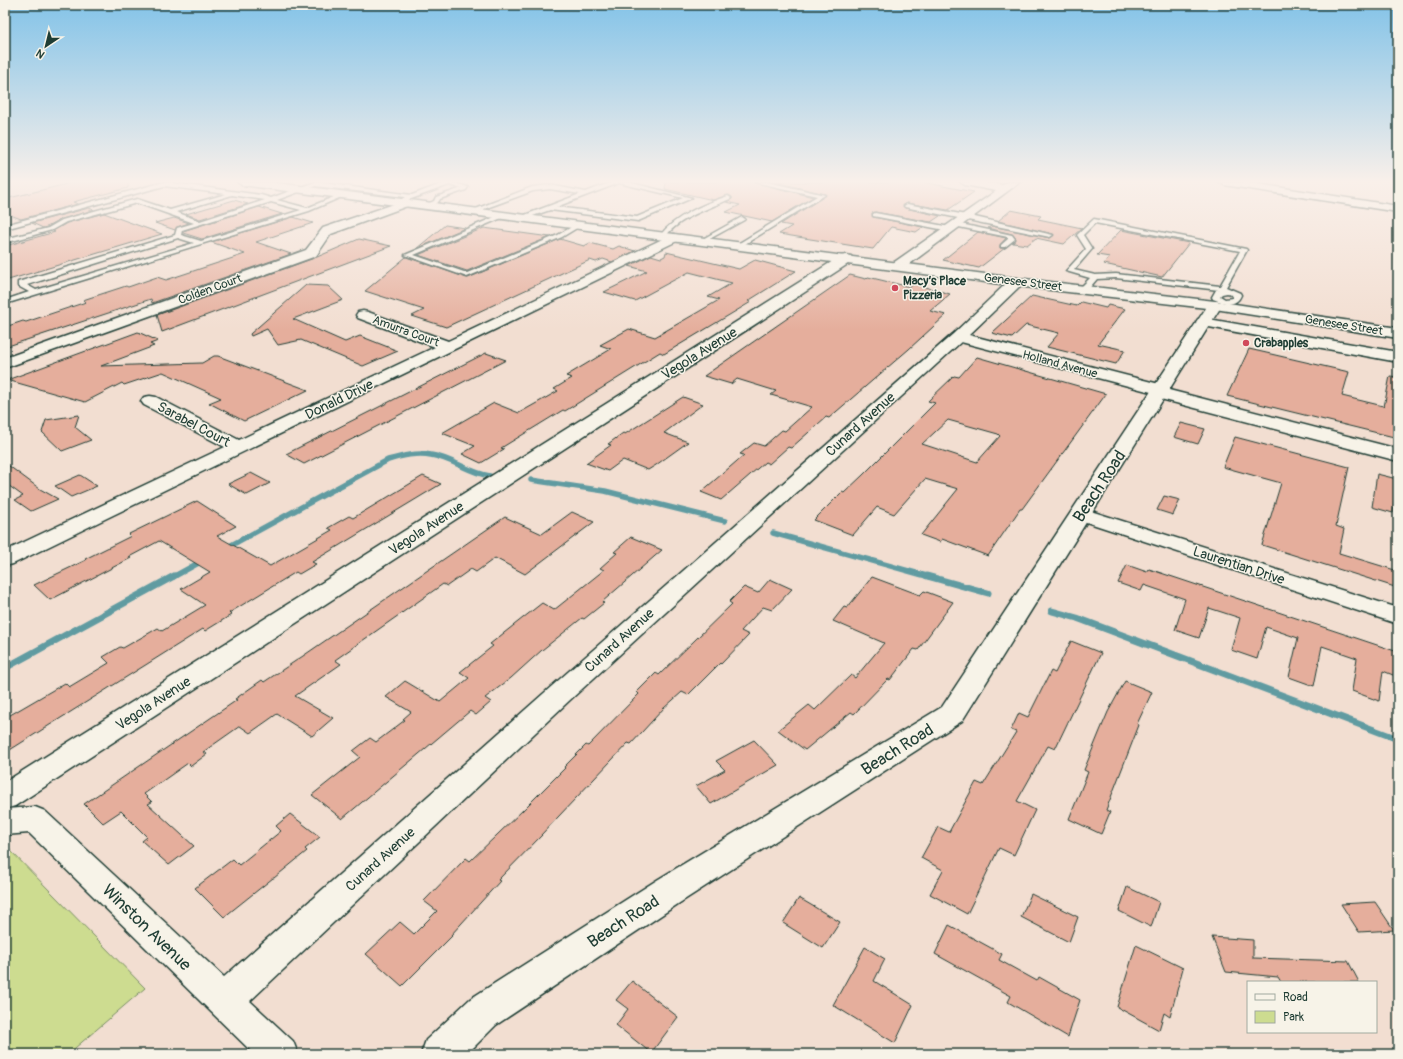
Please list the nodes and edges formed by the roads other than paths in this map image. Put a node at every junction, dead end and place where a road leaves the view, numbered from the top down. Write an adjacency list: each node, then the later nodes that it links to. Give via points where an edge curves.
1 (41, 231): 19 (lane)
2 (179, 231): 17 (lane)
3 (236, 231): 21 (lane)
4 (328, 231): 37 (street, Colden Court, via 311,253)
5 (466, 231): 6 (lane, via 408,256 467,275)
6 (568, 231)
7 (622, 231): 18 (main road, Genesee Street)
8 (665, 231): 18 (lane)
9 (719, 231): 20 (lane)
10 (762, 231): 22 (lane)
11 (946, 231): 25 (street)
12 (993, 231): 23 (lane, via 1010,236 1012,239)
13 (1025, 231): 16 (lane)
14 (1084, 231): 26 (lane, via 1080,235 1089,249 1069,271)
15 (1148, 231): 31 (lane, via 1244,250)
16 (1050, 235)
17 (178, 236): 21 (lane); 29 (lane, via 21,284)
18 (668, 237): 20 (main road, Genesee Street); 35 (street, Donald Drive)
19 (5, 241)
20 (702, 241): 22 (main road, Genesee Street)
21 (201, 242): 29 (lane)
22 (738, 246): 24 (main road, Genesee Street)
23 (1004, 246)
24 (846, 259): 25 (main road, Genesee Street); 45 (street, Vegola Avenue)
25 (898, 266): 27 (main road, Genesee Street)
26 (1095, 277): 28 (lane); 31 (lane, via 1116,276)
27 (1016, 282): 28 (main road, Genesee Street); 34 (street, Cunard Avenue)
28 (1082, 290): 31 (main road, Genesee Street)
29 (35, 293): 30 (lane)
30 (5, 302)
31 (1219, 302): 33 (main road, Genesee Street); 36 (street); 38 (main road, Beach Road)
32 (363, 315): 35 (street, Amurra Court)
33 (1398, 333)
34 (958, 337): 38 (street, Holland Avenue); 47 (street, Cunard Avenue, via 561,693)
35 (448, 346): 40 (street, Donald Drive)
36 (1398, 357)
37 (5, 363)
38 (1160, 392): 41 (street); 42 (main road, Beach Road)
39 (150, 401): 40 (street, Sarabel Court)
40 (239, 447): 43 (street, Donald Drive)
41 (1398, 455)
42 (1080, 514): 44 (street, Laurentian Drive); 49 (main road, Beach Road, via 952,714 669,891 483,1012)
43 (5, 559)
44 (1398, 616)
45 (5, 797)
46 (5, 822): 47 (street, Winston Avenue, via 35,820)
47 (224, 1001): 48 (street, Winston Avenue)
48 (280, 1054)
49 (440, 1054)

